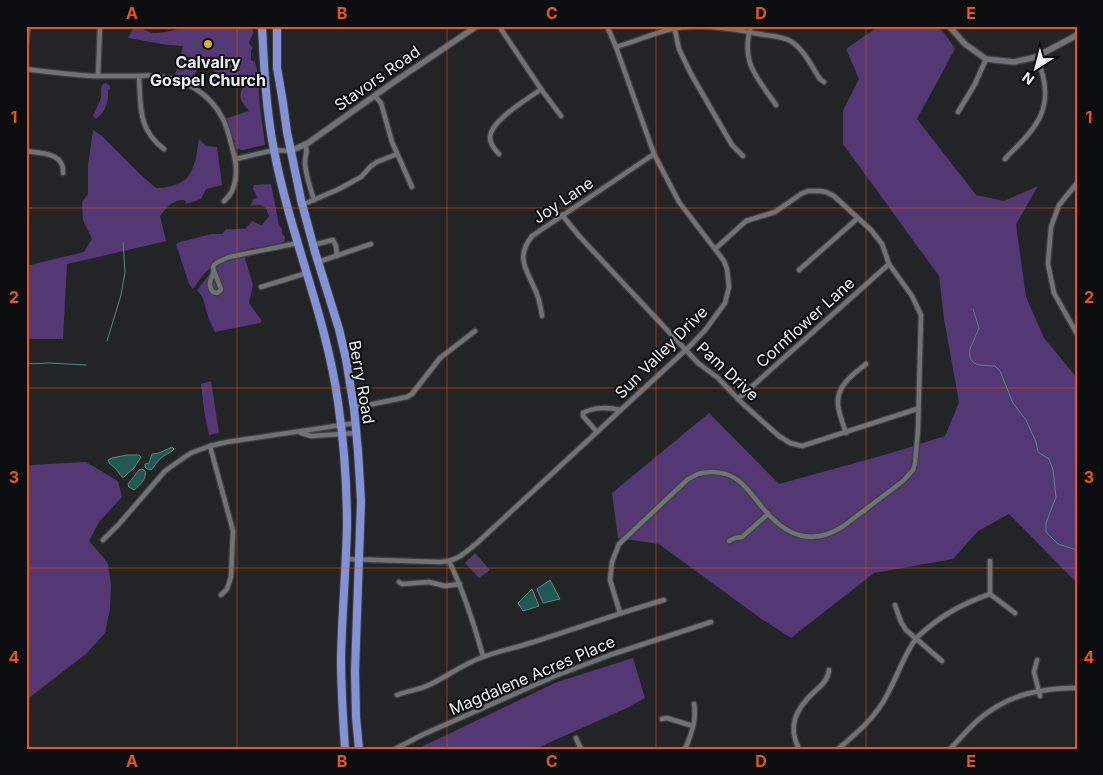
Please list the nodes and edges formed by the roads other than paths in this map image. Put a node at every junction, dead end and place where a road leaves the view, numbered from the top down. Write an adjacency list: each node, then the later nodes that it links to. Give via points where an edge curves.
1 (28, 26): 13 (street)
2 (100, 26): 18 (street)
3 (262, 26): 28 (highway, Berry Road)
4 (277, 26): 30 (highway, Berry Road, via 278,71)
5 (477, 26): 22 (street, Stavors Road)
6 (499, 26): 21 (street)
7 (608, 26): 14 (street, Sun Valley Drive)
8 (751, 26): 11 (street)
9 (949, 26): 16 (street, via 965,44)
10 (674, 28): 11 (street, via 703,26); 14 (street); 34 (street, via 679,49 691,74 732,145)
11 (749, 32): 20 (street, via 788,39 800,49); 23 (street, via 749,64)
12 (1077, 35): 15 (street)
13 (26, 45)
14 (616, 47): 33 (street, Sun Valley Drive)
15 (1036, 57): 16 (street, via 1014,62); 36 (street, via 1043,74 1045,102 1036,124)
16 (986, 59): 24 (street)
17 (26, 69): 18 (street)
18 (98, 76): 19 (street)
19 (139, 76): 27 (street, via 142,117 148,132); 35 (street, via 172,78 202,93 222,117)
20 (824, 82)
21 (541, 89): 25 (street); 32 (street, via 494,126 491,143)
22 (375, 96): 26 (street, Stavors Road); 31 (street, via 381,103)
23 (776, 105)
24 (958, 112)
25 (561, 116)
26 (305, 144): 30 (street, Stavors Road); 40 (street, via 306,171)
27 (164, 149)
28 (274, 150): 30 (street); 35 (street); 45 (highway, Berry Road)
29 (26, 151): 37 (street, via 54,157 62,164)
30 (291, 151): 42 (highway, Berry Road)
31 (397, 154): 39 (street); 40 (street, via 376,162 361,177)
32 (499, 154)
33 (654, 154): 43 (street, Joy Lane); 48 (street, Sun Valley Drive, via 679,202)
34 (743, 156)
35 (236, 159): 41 (street, via 232,191)
36 (1005, 159)
37 (64, 173)
38 (1077, 183): 58 (street, via 1059,205 1051,227 1048,264 1054,293)
39 (412, 187)
40 (314, 200): 42 (street)
41 (224, 201)
42 (302, 205): 47 (highway, Berry Road)
43 (562, 215): 56 (street, Joy Lane, via 532,236 523,252); 59 (street, Pam Drive)
44 (858, 218): 48 (street, via 834,196 808,191 775,212 746,221); 51 (street, via 882,244); 52 (street)
45 (298, 243): 53 (street, via 229,257 216,264); 54 (highway, Berry Road)
46 (371, 244): 49 (street)
47 (313, 245): 49 (street, via 333,240); 50 (highway, Berry Road)
48 (715, 249): 59 (street, Sun Valley Drive, via 727,269 728,296 706,329)
49 (337, 256): 50 (street)
50 (318, 262): 62 (highway, Berry Road, via 339,329)
51 (889, 264): 61 (street, Cornflower Lane); 63 (street, via 912,296 920,315)
52 (799, 270)
53 (214, 271)
54 (307, 273): 55 (street); 66 (highway, Berry Road, via 326,336)
55 (261, 287)
56 (542, 316)
57 (475, 331): 62 (street, via 440,358 412,394)
58 (1077, 334)
59 (686, 350): 61 (street, Pam Drive); 64 (street, Sun Valley Drive)
60 (866, 364): 69 (street, via 850,377 838,397)
61 (738, 399): 69 (street, Pam Drive, via 790,443 802,446)
62 (354, 408): 65 (highway, Berry Road)
63 (917, 409): 69 (street, Pam Drive); 71 (street, via 918,430 912,470 903,481 833,533 816,538 798,535 782,527)
64 (620, 410): 67 (street, Sun Valley Drive); 67 (street, via 593,409 583,413)
65 (356, 424): 66 (street); 68 (highway, Berry Road)
66 (342, 430): 68 (street); 70 (street, via 300,432); 74 (highway, Berry Road, via 347,525)
67 (596, 432): 76 (street, Sun Valley Drive, via 477,543)
68 (356, 433): 75 (highway, Berry Road, via 361,501)
69 (846, 433)
70 (210, 446): 72 (street, via 190,453 165,471); 81 (street, via 233,531 231,577)
71 (768, 514): 73 (street, via 742,537); 84 (street, via 732,476 717,472 688,479 619,544 610,580)
72 (103, 540)
73 (729, 541)
74 (345, 560): 75 (street, Sun Valley Drive); 99 (highway, Berry Road, via 341,657)
75 (359, 560): 76 (street, Sun Valley Drive); 100 (highway, Berry Road, via 355,671)
76 (449, 561): 79 (street)
77 (990, 561): 80 (street)
78 (399, 582): 79 (street)
79 (460, 584): 88 (street)
80 (990, 594): 85 (street); 87 (street, via 948,613)
81 (221, 595)
82 (664, 600): 84 (street)
83 (895, 605): 87 (street, via 901,622)
84 (620, 613): 88 (street)
85 (1015, 613)
86 (710, 622): 101 (street, Magdalene Acres Place, via 610,654 555,676)
87 (916, 639): 90 (street); 105 (street, via 882,704 862,729)
88 (483, 656): 94 (street, via 427,686)
89 (1037, 660): 93 (street, via 1034,672)
90 (942, 661)
91 (829, 670): 104 (street, via 826,680 802,704 795,718 793,732)
92 (1077, 688): 93 (street, via 1052,688)
93 (1039, 693): 106 (street, via 1013,698 997,706 979,719)
94 (397, 695)
95 (694, 704): 97 (street)
96 (662, 719): 97 (street)
97 (693, 726): 103 (street)
98 (576, 738): 102 (street)
99 (345, 749)
100 (359, 749)
101 (395, 749)
102 (581, 749)
103 (684, 749)
104 (799, 749)
105 (838, 749)
106 (950, 749)

